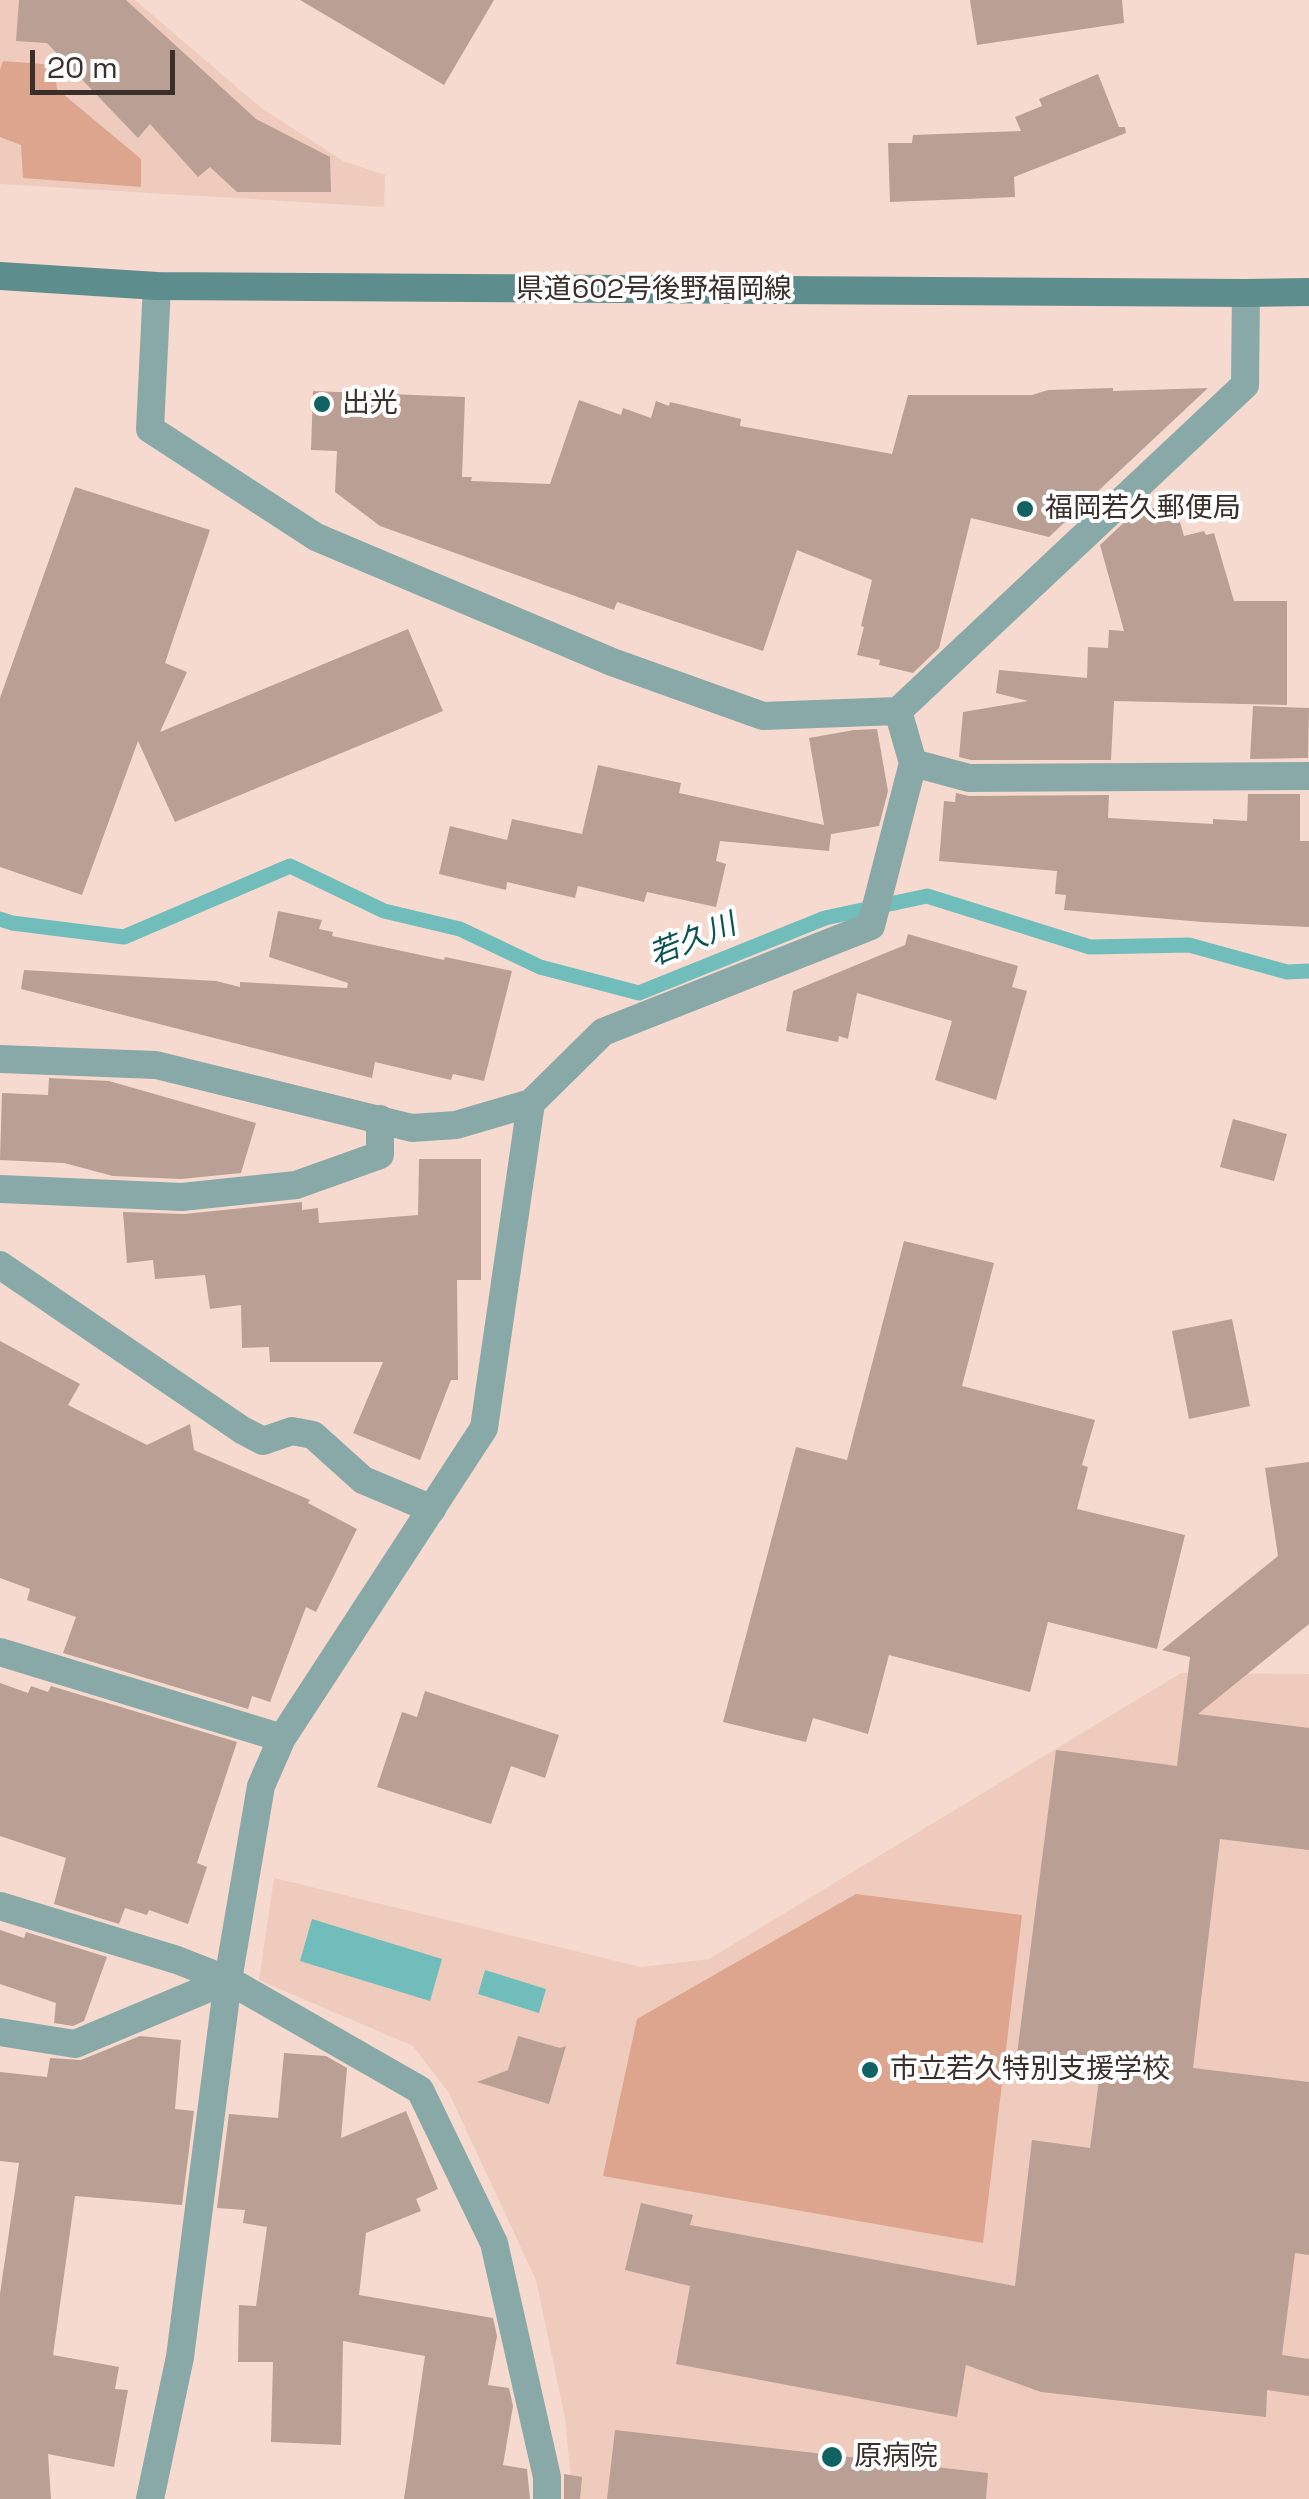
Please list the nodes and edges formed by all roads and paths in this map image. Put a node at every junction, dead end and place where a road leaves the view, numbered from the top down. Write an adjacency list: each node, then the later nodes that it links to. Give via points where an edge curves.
1 (0, 276): 2 (main road, 県道602号後野福岡線)
2 (157, 286): 4 (main road, 県道602号後野福岡線); 5 (street, via 150,429 316,537 612,662 763,716)
3 (1309, 292): 4 (main road, 県道602号後野福岡線)
4 (1246, 294): 5 (street, via 1245,386)
5 (898, 711): 6 (street)
6 (913, 764): 7 (street, via 969,778); 9 (street, via 871,926 603,1032)
7 (1309, 776)
8 (0, 1059): 10 (street, via 156,1065)
9 (531, 1103): 10 (street, via 456,1125 412,1128); 13 (street, via 484,1428)
10 (380, 1119): 11 (street, via 380,1156 296,1185 182,1197)
11 (0, 1188)
12 (0, 1264): 13 (street, via 242,1430 263,1441 292,1431 313,1436 363,1480)
13 (432, 1509): 15 (street)
14 (0, 1652): 15 (street)
15 (282, 1738): 17 (street, via 261,1786)
16 (0, 1906): 17 (street)
17 (228, 1980): 18 (street, via 75,2044); 19 (street, via 180,2356); 20 (street, via 420,2090 494,2244 548,2477)
18 (0, 2032)
19 (150, 2499)
20 (547, 2499)

